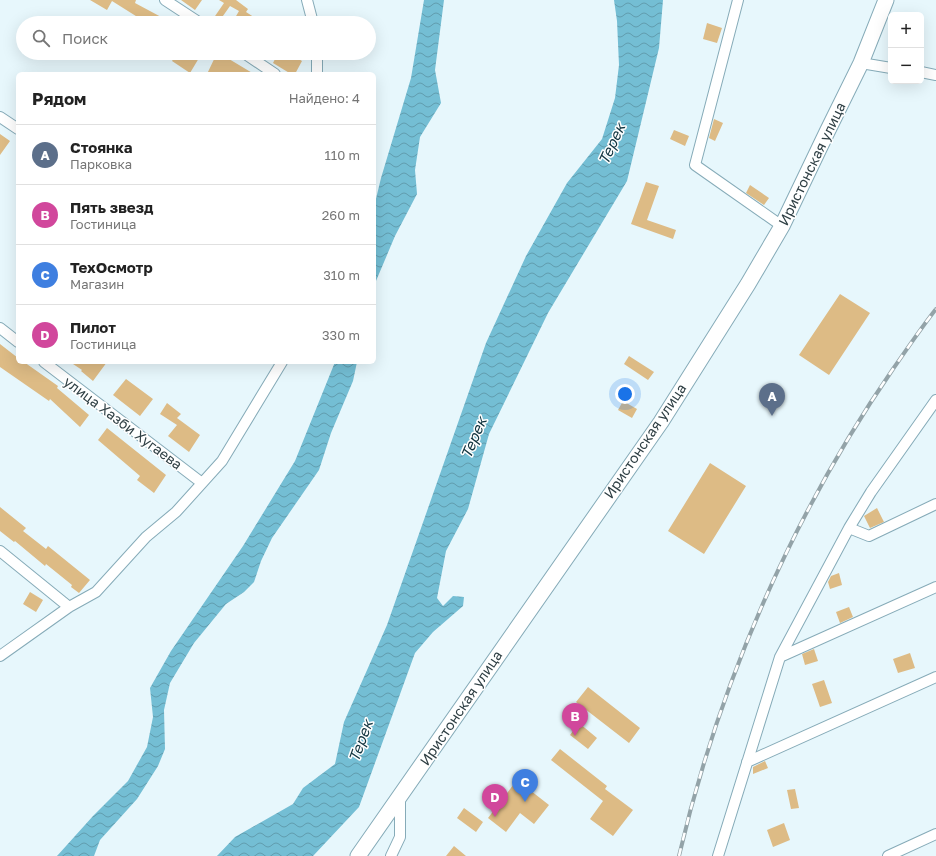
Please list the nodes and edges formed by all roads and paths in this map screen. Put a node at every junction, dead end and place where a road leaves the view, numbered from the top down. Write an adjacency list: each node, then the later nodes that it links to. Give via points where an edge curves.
1 (165, 0): 5 (street)
2 (307, 0): 6 (street)
3 (738, 0): 17 (street, via 695,165)
4 (886, 0): 9 (main road, Иристонская улица)
5 (189, 16)
6 (311, 16)
7 (254, 60): 11 (street)
8 (317, 60): 12 (street)
9 (861, 63): 10 (street); 17 (main road, Иристонская улица)
10 (888, 68)
11 (272, 72)
12 (317, 72)
13 (924, 73): 14 (street)
14 (936, 75)
15 (0, 117): 16 (street)
16 (16, 128)
17 (782, 226): 33 (main road, Иристонская улица, via 661,422 444,731)
18 (0, 328): 19 (street)
19 (16, 340)
20 (47, 364): 23 (street, улица Хазби Хугаева)
21 (281, 364): 23 (street, via 222,461)
22 (936, 400): 25 (street, via 871,492)
23 (202, 483): 28 (street, via 176,512 146,537 96,592)
24 (936, 504): 25 (street, via 869,536)
25 (849, 528): 30 (street)
26 (0, 551): 28 (street)
27 (936, 587): 30 (street)
28 (69, 607): 29 (street)
29 (0, 656)
30 (780, 657): 32 (street)
31 (936, 677): 32 (street)
32 (747, 762): 37 (street)
33 (400, 798): 35 (main road, Иристонская улица); 36 (street, via 400,837)
34 (936, 834): 38 (street)
35 (358, 856)
36 (391, 856)
37 (718, 856)
38 (888, 856)

